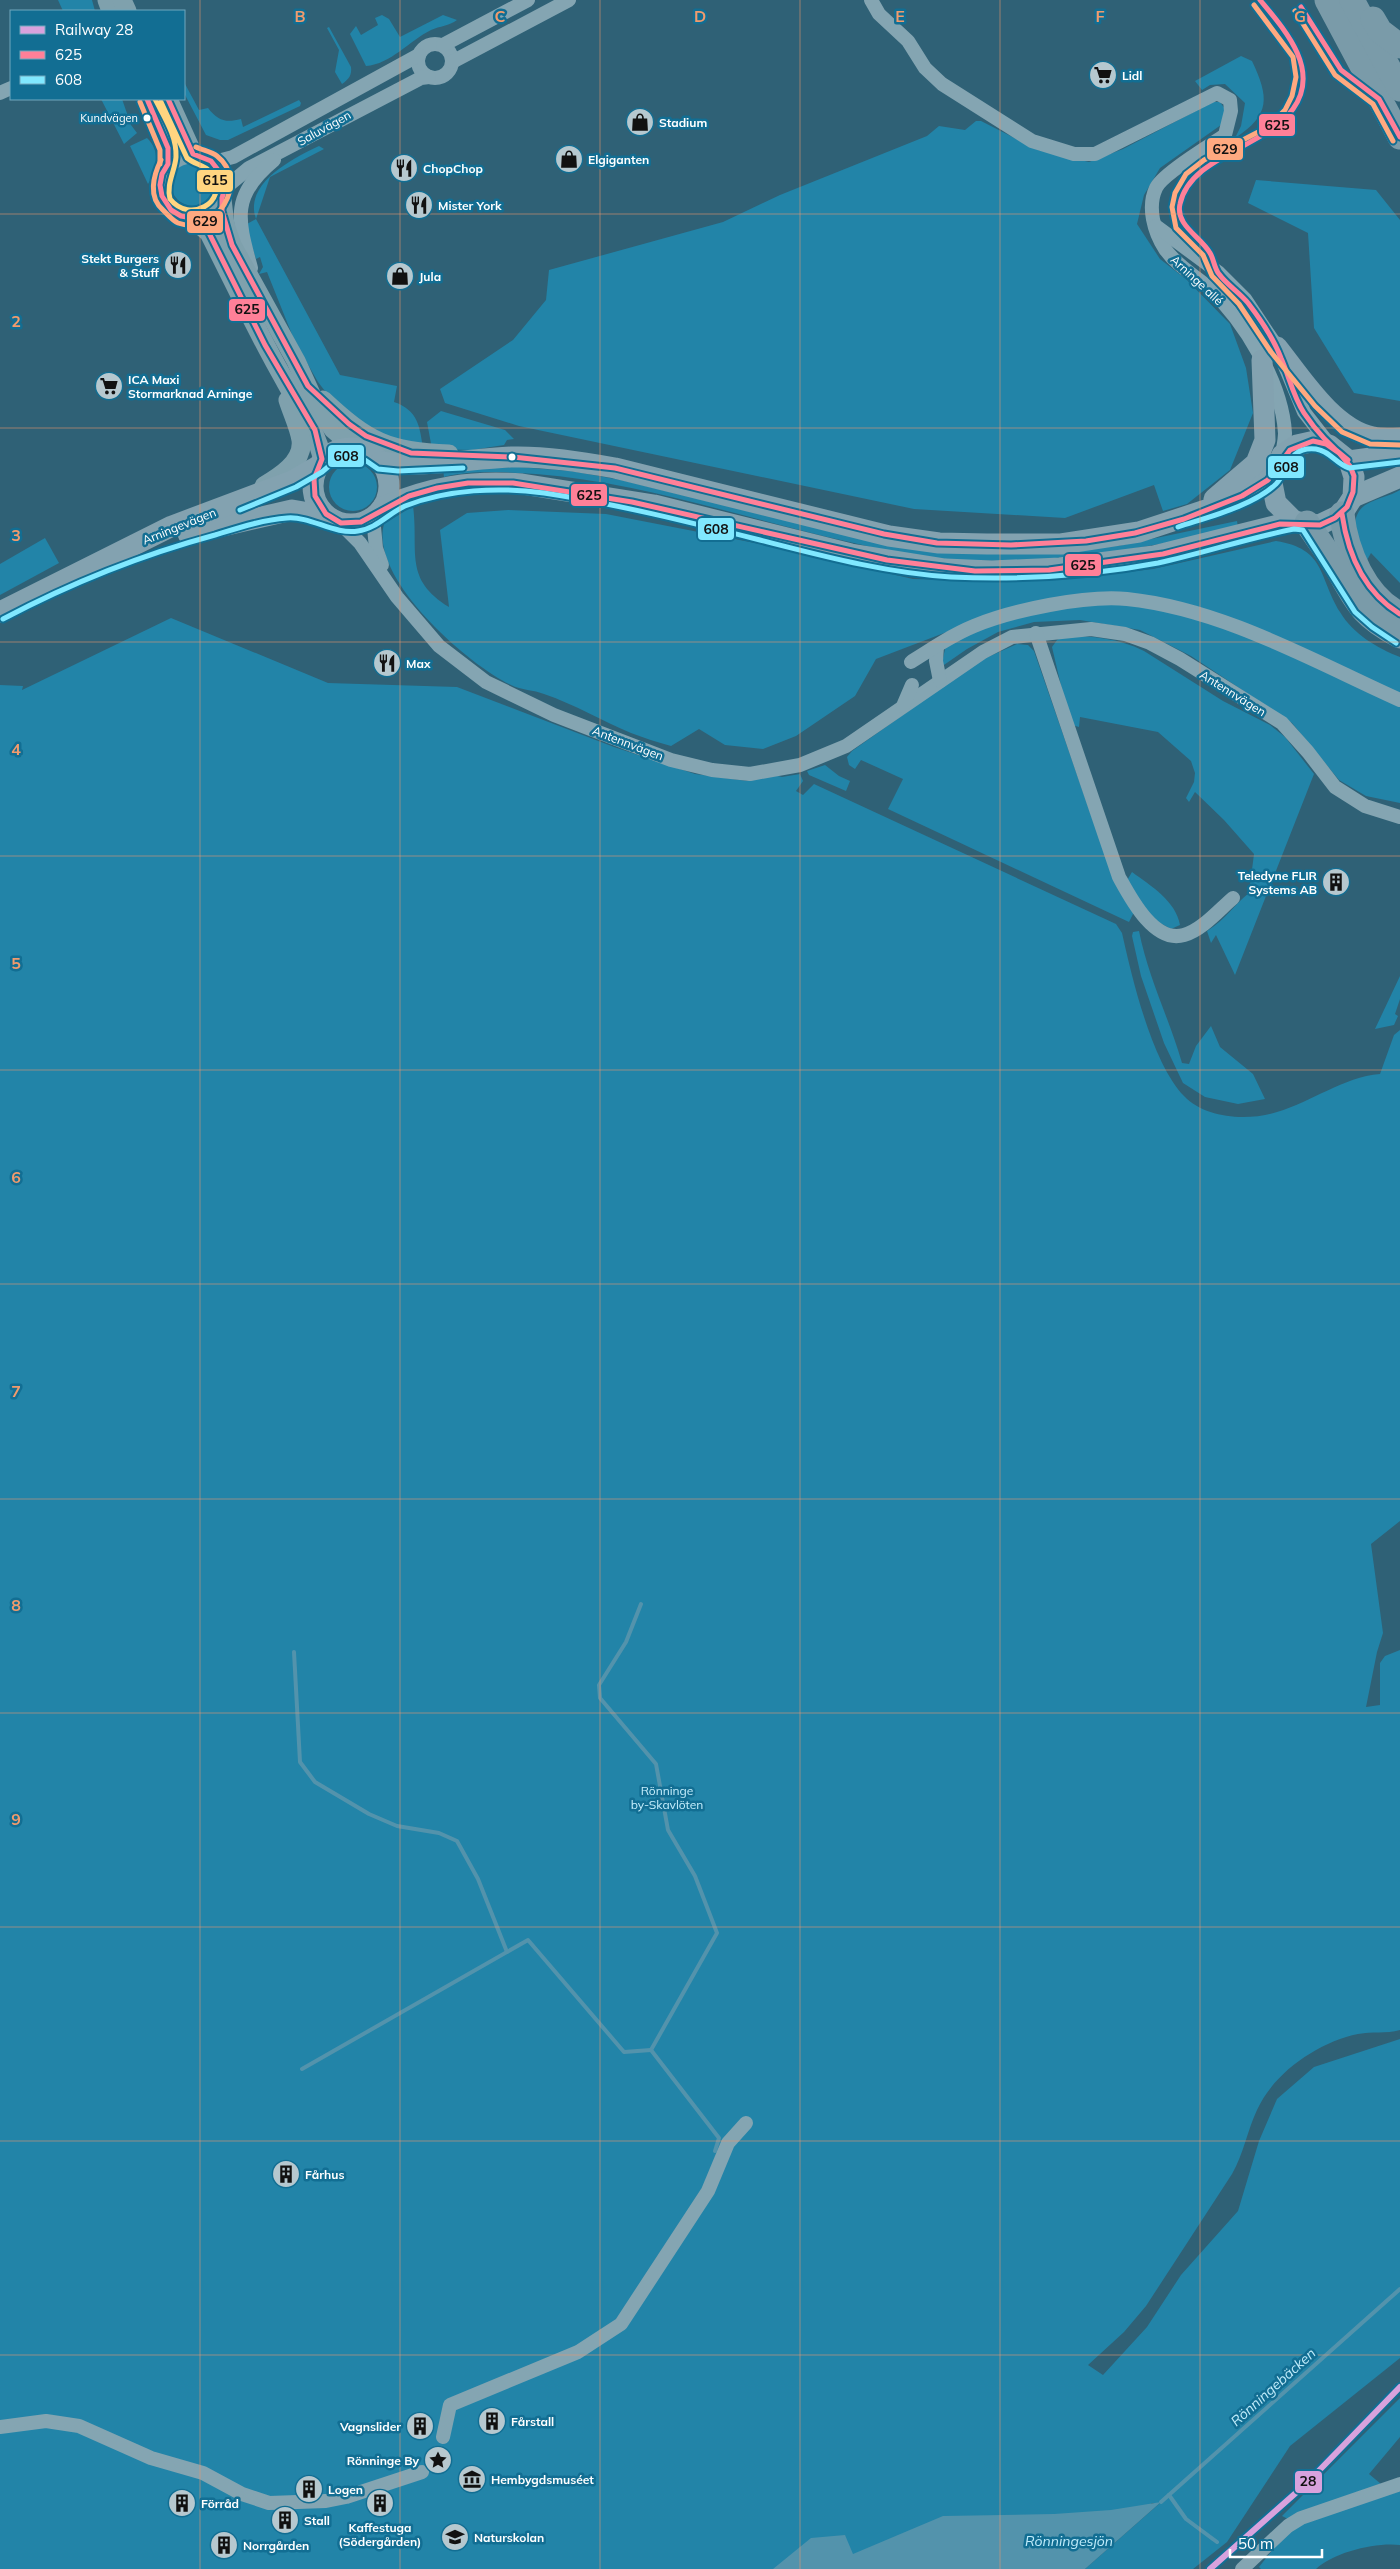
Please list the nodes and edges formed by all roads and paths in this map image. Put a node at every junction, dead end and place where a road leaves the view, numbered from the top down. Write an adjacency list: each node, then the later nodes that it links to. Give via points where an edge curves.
1 (528, 0): 7 (street, Saluvägen)
2 (569, 0): 10 (street, Saluvägen)
3 (871, 0): 22 (street, via 879,14 908,41 925,68 942,84 1032,141 1074,154 1095,154 1217,93 1230,100 1231,111 1225,135 1156,186 1150,208)
4 (1327, 0): 15 (highway)
5 (1352, 0): 12 (highway)
6 (1362, 0): 8 (highway, via 1380,31)
7 (442, 45): 9 (street, Saluvägen, via 426,46); 10 (street, via 450,52)
8 (1400, 46)
9 (419, 55): 11 (street, via 421,70); 18 (street, Saluvägen, via 233,157)
10 (452, 62): 11 (street, Saluvägen, via 443,76)
11 (429, 76): 16 (street, Saluvägen)
12 (1400, 89)
13 (148, 100): 19 (street, via 168,148)
14 (168, 100): 17 (street)
15 (1400, 137)
16 (293, 145): 20 (street, Saluvägen, via 249,168); 23 (street, via 252,183 240,207 239,220)
17 (194, 154): 18 (street); 19 (street, via 181,156)
18 (214, 162): 20 (street, via 224,177)
19 (168, 164): 21 (street, via 162,174 162,196 171,210)
20 (223, 194): 21 (street, via 209,214); 23 (street, via 225,225 232,245)
21 (192, 218): 25 (street, via 209,233)
22 (1156, 226): 24 (street, Arninge allé, via 1166,250 1177,263 1209,288); 24 (street, Arninge allé, via 1210,266 1245,299)
23 (256, 288): 26 (street)
24 (1270, 354): 27 (main road, via 1345,425 1372,437); 28 (street, Arninge allé, via 1304,412); 31 (street, Arninge allé, via 1285,434); 41 (main road, via 1265,440 1256,463 1236,483)
25 (284, 379): 35 (street, via 319,440); 38 (street, via 302,442 295,461 281,476)
26 (308, 386): 29 (street, via 316,405 334,429); 32 (street, via 349,424 388,446 412,453)
27 (1400, 438)
28 (1329, 445): 31 (main road, via 1315,441 1297,445); 33 (main road)
29 (355, 448): 34 (main road); 35 (main road, via 338,451)
30 (1400, 454): 33 (main road)
31 (1282, 455): 37 (main road)
32 (513, 457): 34 (main road, via 417,465); 41 (main road, via 584,462 615,468 890,536 939,543 1061,544 1139,532)
33 (1348, 461): 39 (main road, via 1354,477)
34 (380, 462): 40 (main road, via 389,484)
35 (320, 464): 38 (main road, Arningevägen, via 292,481); 42 (main road, via 313,493 318,506)
36 (1400, 477): 39 (main road)
37 (1271, 478): 41 (main road, via 1236,500); 43 (main road, via 1276,503)
38 (233, 505): 44 (main road, Arningevägen, via 172,526)
39 (1347, 506): 43 (main road, via 1319,525); 47 (highway, via 1344,531 1364,581)
40 (378, 512): 42 (main road, via 357,524); 43 (main road, via 412,494 445,486 522,484 654,505 851,554 945,569 992,570 1060,568 1154,556); 45 (street, Antennvägen, via 376,548)
41 (1194, 514)
42 (333, 519): 44 (main road, Arningevägen, via 292,510 233,522 177,537); 45 (street, Antennvägen, via 360,543)
43 (1300, 522): 49 (highway, via 1336,567 1356,603)
44 (69, 576): 46 (main road, Arningevägen)
45 (389, 582): 55 (street, Antennvägen, via 439,646 486,682 554,715 671,760 712,770 750,774 800,765 846,746)
46 (0, 612)
47 (1400, 614)
48 (1036, 633): 52 (street, Antennvägen, via 1012,637); 56 (street, Antennvägen, via 1090,629 1125,634 1150,643 1282,723 1335,787 1366,806); 57 (street, via 1119,877 1135,906 1150,923 1167,933 1183,936 1199,927)
49 (1400, 636)
50 (937, 646): 51 (street); 52 (street); 54 (street, via 974,626 1043,606 1126,599 1232,624)
51 (911, 662)
52 (940, 681): 55 (street, Antennvägen)
53 (912, 685): 55 (street)
54 (1400, 700)
55 (903, 707)
56 (1400, 818)
57 (1233, 898)
58 (746, 2123): 60 (street, via 728,2143 708,2190 621,2324 578,2352 450,2405)
59 (0, 2427): 61 (street, via 46,2421 79,2426 151,2458 203,2473 242,2494 269,2503 332,2500)
60 (443, 2437)
61 (422, 2472)
62 (1400, 2484): 63 (street, via 1300,2518)
63 (1242, 2569)

